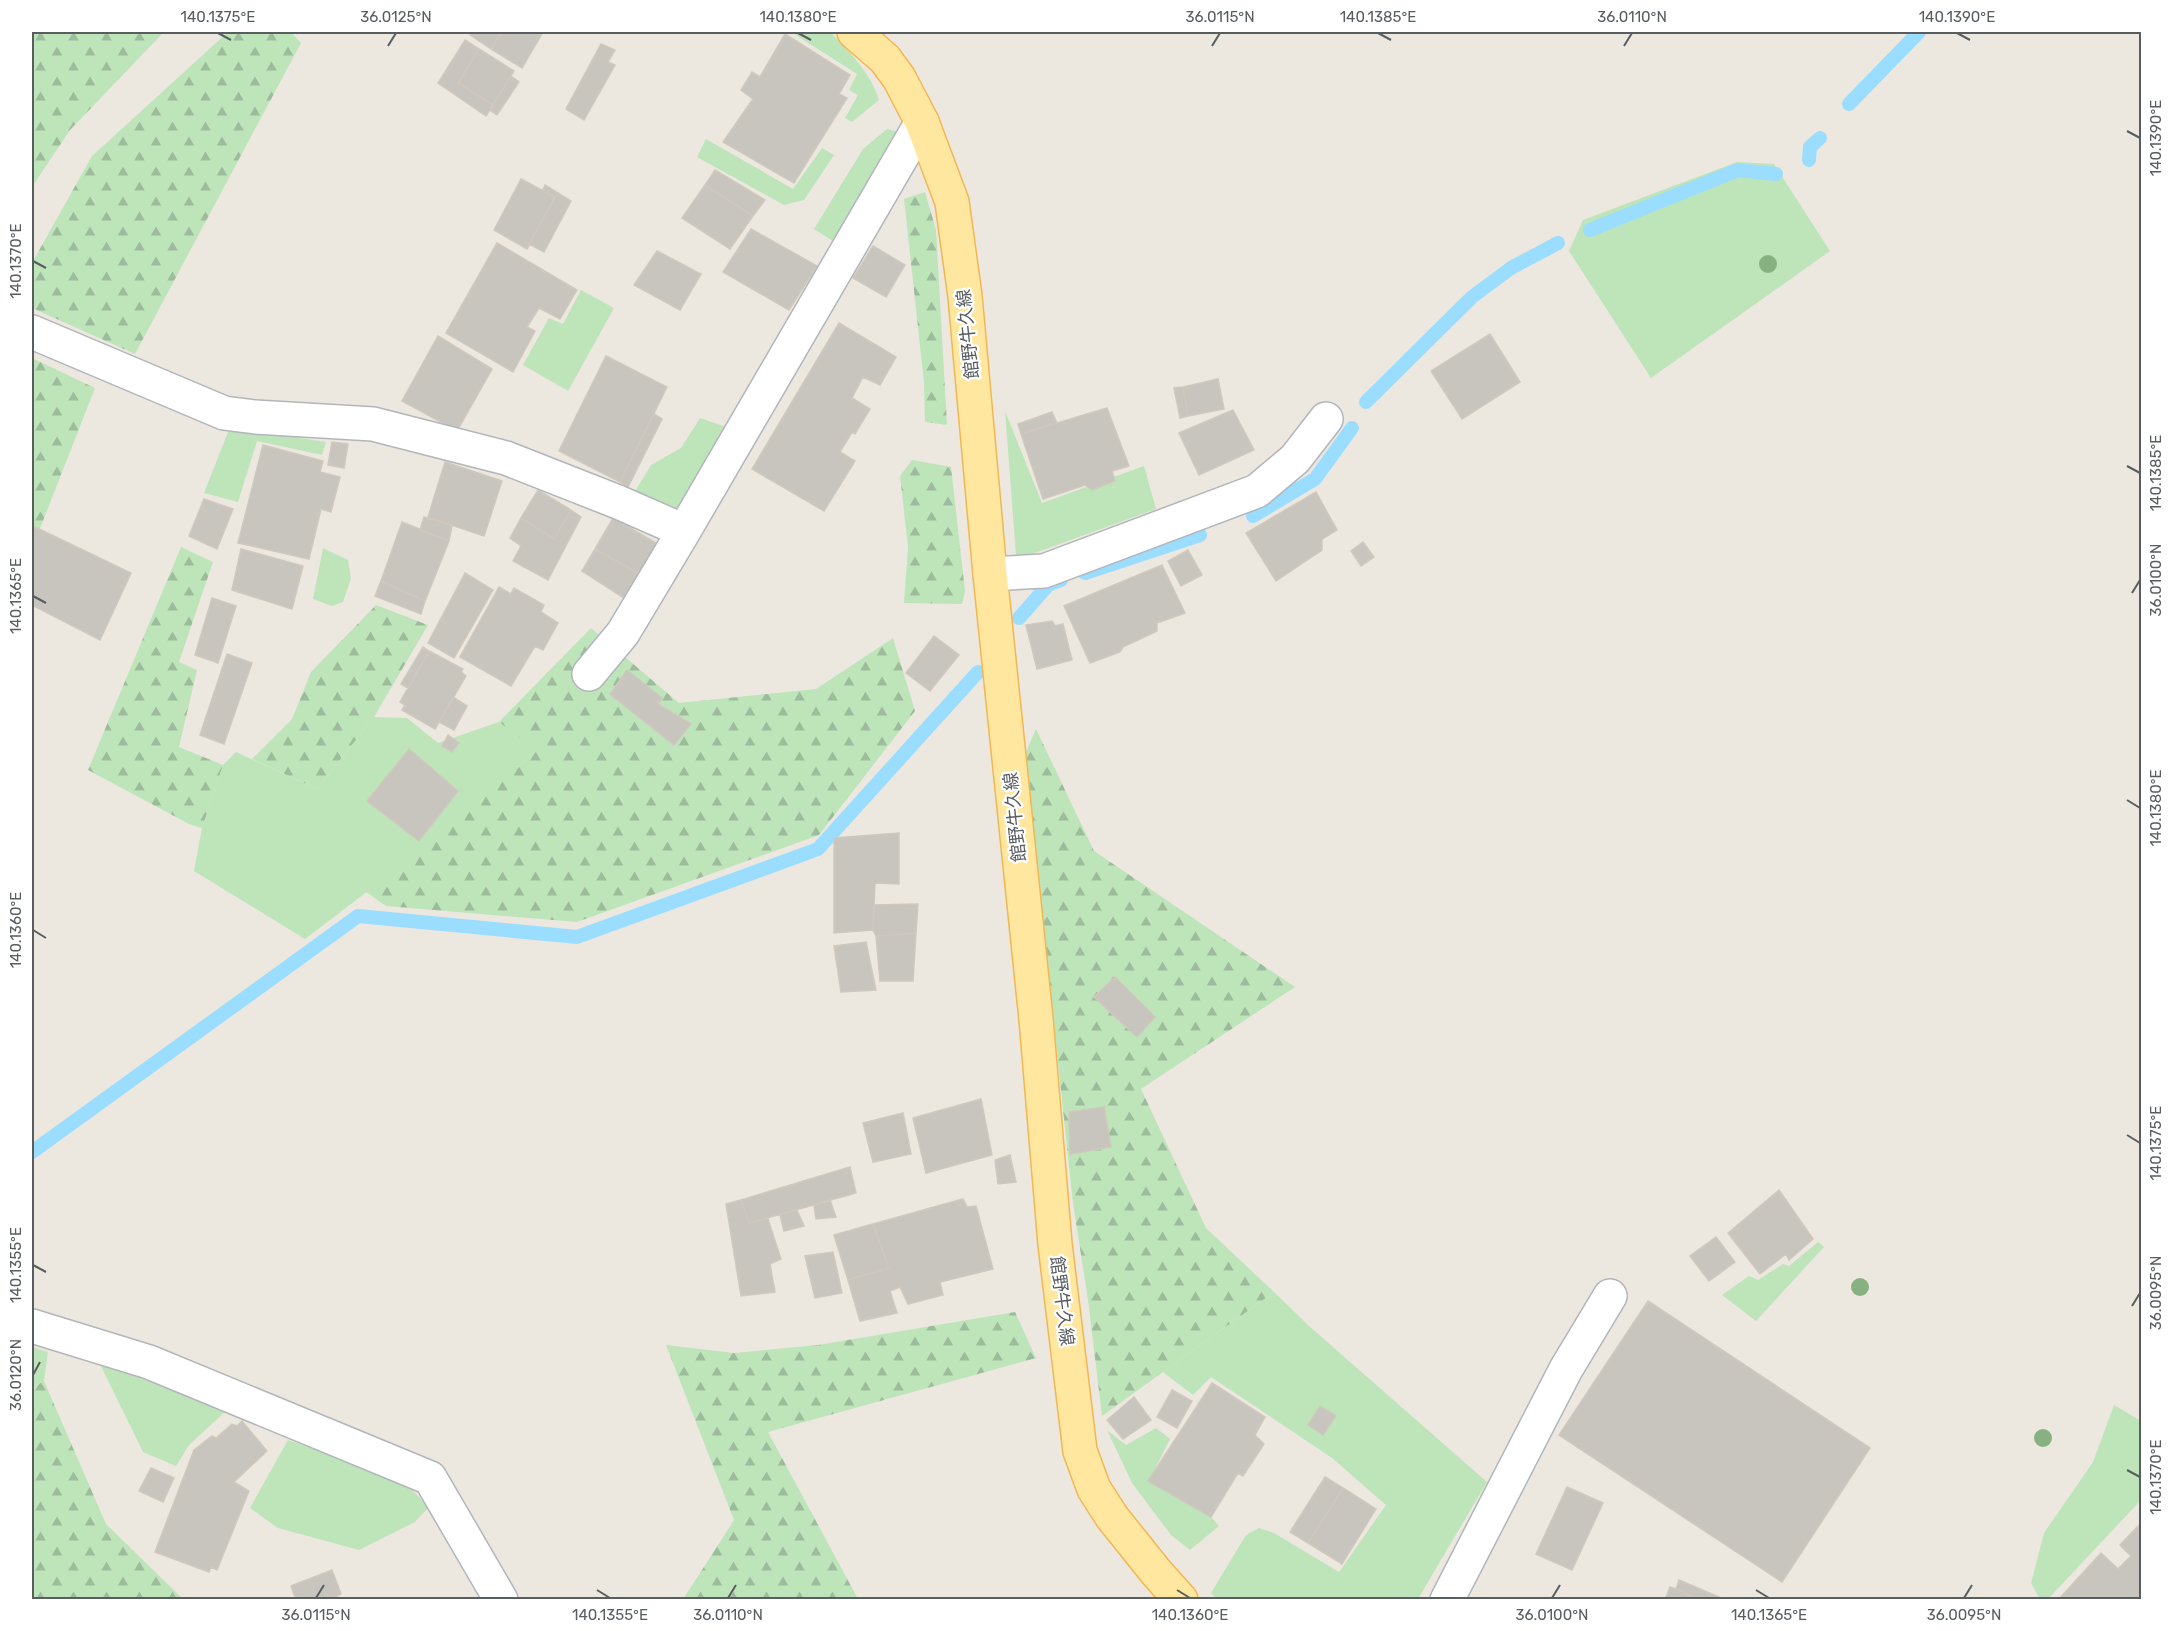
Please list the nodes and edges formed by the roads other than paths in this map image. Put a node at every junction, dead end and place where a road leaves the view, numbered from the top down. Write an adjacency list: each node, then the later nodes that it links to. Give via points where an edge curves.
1 (854, 32): 2 (main road, 館野牛久線, via 891,65)
2 (922, 122): 5 (street); 6 (main road, 館野牛久線, via 952,202 965,296)
3 (32, 332): 5 (street, via 224,413 384,426 506,458)
4 (1326, 419): 6 (street, via 1295,459 1257,491 1044,571)
5 (684, 531): 7 (street, via 623,633)
6 (990, 574): 11 (main road, 館野牛久線, via 1055,1244 1080,1450 1094,1489 1112,1517)
7 (589, 674)
8 (1610, 1296): 12 (street, via 1566,1369)
9 (32, 1326): 10 (street, via 149,1362 430,1478)
10 (501, 1599)
11 (1181, 1599)
12 (1447, 1599)

